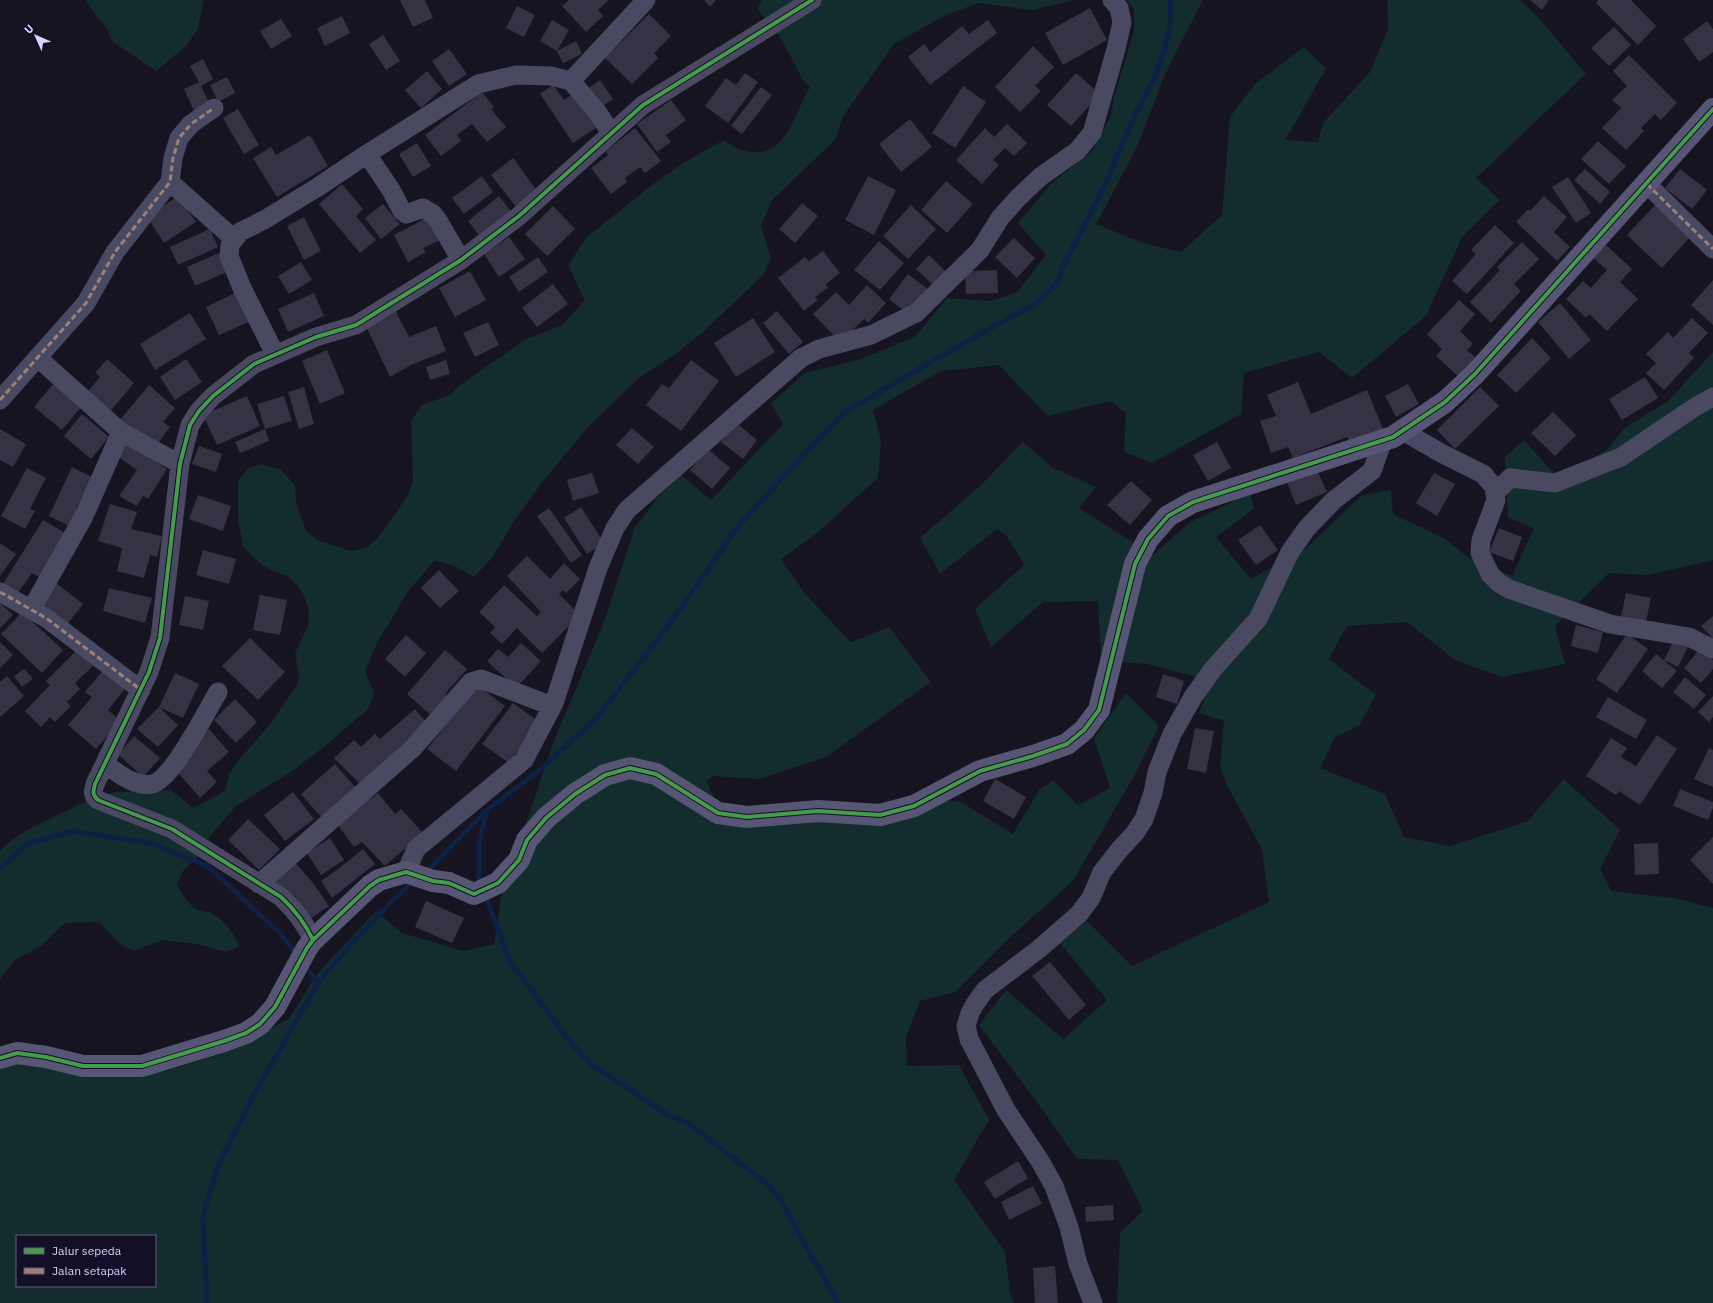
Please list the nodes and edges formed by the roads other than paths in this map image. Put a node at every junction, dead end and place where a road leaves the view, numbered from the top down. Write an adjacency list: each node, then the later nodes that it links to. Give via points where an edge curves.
1 (646, 0): 4 (street)
2 (812, 0): 7 (street, via 643,106)
3 (1112, 0): 28 (street, via 1119,8 1122,22 1092,133 1077,151 1040,177 1016,199 1000,218 980,250 916,313 871,335 819,349 801,358 627,510 615,528 598,568)
4 (571, 81): 7 (street); 8 (street, via 551,76 516,75 478,84)
5 (214, 108): 9 (street, via 192,124 179,138)
6 (1713, 109): 10 (street)
7 (611, 133): 13 (street, via 519,216)
8 (367, 154): 11 (street, via 311,191 240,232); 13 (street, via 402,211 406,214 422,208 433,214)
9 (170, 182): 11 (street); 15 (street, via 115,252 86,303)
10 (1647, 184): 12 (street); 18 (street, via 1475,374 1445,402)
11 (234, 239): 14 (street, via 230,245 229,256)
12 (1713, 249)
13 (461, 260): 14 (street, via 356,325 316,337)
14 (275, 354): 21 (street, via 254,364 226,384 200,411 190,425)
15 (38, 358): 17 (street); 19 (street)
16 (1713, 397): 22 (street, via 1621,458 1555,483 1510,478)
17 (0, 400)
18 (1403, 431): 20 (street); 22 (street, via 1483,474 1494,487)
19 (121, 432): 21 (street); 24 (street, via 84,516)
20 (1383, 440): 30 (street, via 1193,502 1168,516 1148,539 1135,564 1099,710 1084,730 1067,744 980,770 914,806 880,816 818,811 747,817 718,813 656,774 630,768 605,775 575,794 546,818 527,840 519,860 498,883 474,894 449,883 433,881); 34 (street, via 1372,471 1334,500 1307,528 1290,552 1258,619 1192,696 1161,761 1144,819 1102,872 1091,898 1079,914 1039,949 985,990 970,1013 966,1026 969,1040 1006,1110 1054,1186)
21 (180, 464): 26 (street, via 160,638)
22 (1495, 493): 25 (street, via 1496,500 1481,540 1480,553 1490,574 1499,583 1509,589 1610,624 1689,637)
23 (0, 592): 24 (street)
24 (31, 610): 26 (street, via 79,642)
25 (1713, 649)
26 (140, 690): 29 (street)
27 (218, 692): 29 (street, via 176,764 153,784 126,779)
28 (554, 704): 30 (street, via 524,760 416,849); 31 (street, via 481,679 471,682 413,748)
29 (105, 764): 31 (street, via 93,791 98,800 172,829)
30 (406, 872): 32 (street, via 379,880 370,886)
31 (259, 884): 32 (street, via 281,897 296,912 307,928)
32 (310, 944): 33 (street, via 275,1007 260,1024 246,1033 217,1044 142,1066 83,1066 17,1053)
33 (0, 1058)
34 (1093, 1303)

